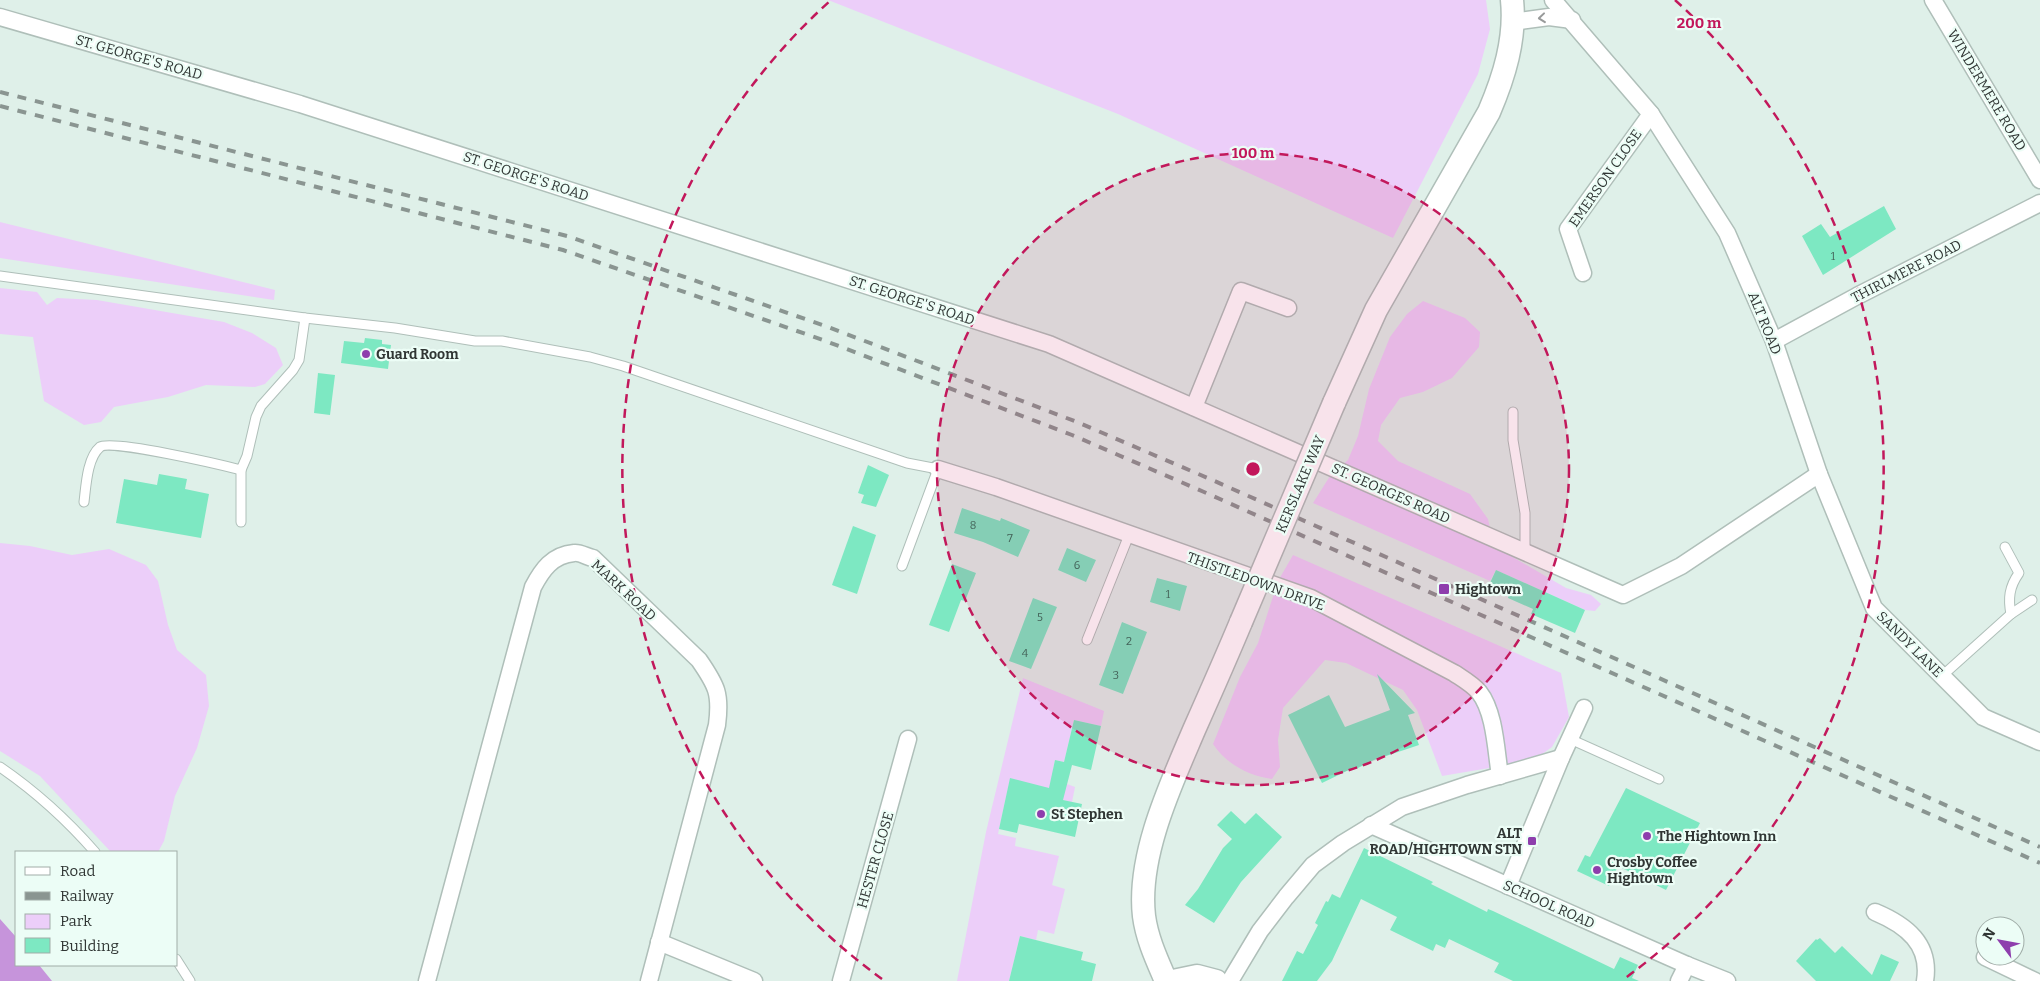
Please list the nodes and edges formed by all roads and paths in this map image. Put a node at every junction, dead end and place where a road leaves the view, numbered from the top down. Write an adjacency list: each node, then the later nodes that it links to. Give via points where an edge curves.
1 (1553, 0): 5 (street, ALT ROAD)
2 (1933, 0): 7 (street, WINDERMERE ROAD)
3 (1516, 6): 5 (street, one-way to 3); 52 (street, KERSLAKE WAY, bridge, via 1508,59 1489,112 1376,310 1156,823 1145,876 1144,916)
4 (0, 17): 14 (street, ST. GEORGE'S ROAD, via 300,104)
5 (1572, 20): 6 (street, ALT ROAD)
6 (1651, 114): 9 (street, EMERSON CLOSE, via 1568,229); 13 (street, ALT ROAD, via 1727,233)
7 (2040, 180)
8 (2040, 203): 13 (street, THIRLMERE ROAD)
9 (1584, 273)
10 (0, 276): 12 (lane)
11 (1288, 308): 15 (street, via 1241,290)
12 (305, 318): 17 (lane, via 475,341 502,341 590,357 907,462); 18 (lane, via 299,360 261,406)
13 (1774, 341): 19 (street, ALT ROAD)
14 (1049, 344): 15 (street, ST. GEORGES ROAD)
15 (1194, 407): 24 (street, ST. GEORGES ROAD)
16 (1513, 412): 24 (lane, via 1513,440 1525,513)
17 (938, 469): 22 (street, THISTLEDOWN DRIVE); 25 (lane)
18 (241, 470): 20 (lane, via 141,449 105,445 92,462); 21 (lane)
19 (1819, 474): 24 (street, ST. GEORGES ROAD, via 1681,566 1623,595); 29 (street, SANDY LANE, via 1874,608)
20 (84, 502)
21 (241, 522)
22 (1129, 535): 28 (lane); 36 (street, THISTLEDOWN DRIVE, via 1310,598 1464,679 1480,693 1487,708)
23 (2004, 547): 27 (lane, via 2019,573 2008,601)
24 (1525, 552)
25 (902, 566)
26 (2032, 600): 27 (lane)
27 (2011, 614): 29 (lane)
28 (1088, 640)
29 (1942, 676): 33 (street, SANDY LANE, via 1983,717)
30 (1584, 708): 31 (street)
31 (1570, 739): 34 (street); 37 (lane)
32 (908, 740): 51 (street, HESTER CLOSE)
33 (2040, 742)
34 (1561, 758): 36 (street); 40 (street)
35 (0, 767): 39 (lane, via 26,785)
36 (1500, 776): 38 (street, via 1402,807)
37 (1659, 779)
38 (1371, 825): 40 (street, SCHOOL ROAD); 55 (street, via 1313,865 1260,931)
39 (93, 851)
40 (1508, 886): 44 (street, SCHOOL ROAD)
41 (1875, 912): 58 (street, via 1902,926 1923,951)
42 (659, 942): 48 (street, MARK ROAD, via 717,725 720,702 711,678 699,660 593,558 575,552 544,567 533,587); 49 (street, MARK ROAD); 50 (street)
43 (178, 962): 47 (lane)
44 (1687, 965): 56 (street); 57 (street, SCHOOL ROAD)
45 (2003, 966): 46 (street)
46 (2028, 979)
47 (190, 981)
48 (427, 981)
49 (649, 981)
50 (754, 981)
51 (841, 981)
52 (1166, 981)
53 (1172, 981): 54 (street, via 1197,976)
54 (1216, 981)
55 (1230, 981)
56 (1679, 981)
57 (1727, 981)
58 (1924, 981)

